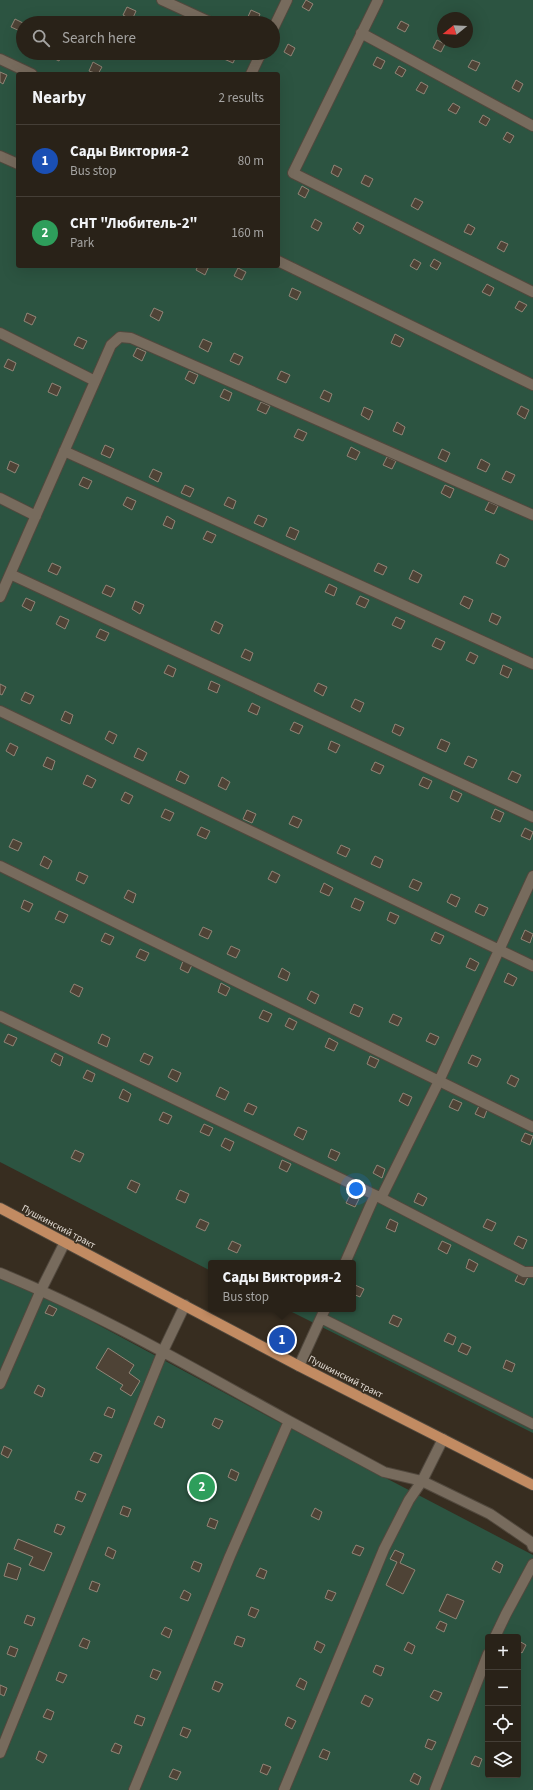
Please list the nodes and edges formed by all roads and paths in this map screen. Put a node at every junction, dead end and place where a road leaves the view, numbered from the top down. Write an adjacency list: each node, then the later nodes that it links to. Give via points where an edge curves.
1 (162, 0): 4 (lane)
2 (287, 0): 5 (lane)
3 (378, 0): 6 (lane)
4 (197, 16)
5 (279, 16)
6 (361, 33): 11 (lane); 15 (lane, via 293,173)
7 (0, 59): 9 (lane)
8 (258, 60): 10 (lane)
9 (28, 72)
10 (252, 72)
11 (533, 126)
12 (0, 156): 13 (lane)
13 (16, 163)
14 (280, 262): 18 (lane)
15 (533, 292)
16 (0, 333): 17 (lane)
17 (95, 381): 19 (lane); 21 (lane, via 111,345 120,337 131,338)
18 (533, 385)
19 (64, 451): 22 (lane); 25 (lane)
20 (0, 498): 22 (lane)
21 (533, 514)
22 (36, 516): 23 (lane)
23 (10, 574): 24 (lane); 27 (lane)
24 (0, 597)
25 (533, 664)
26 (0, 711): 30 (lane)
27 (533, 817)
28 (0, 866): 33 (lane)
29 (533, 876): 30 (lane)
30 (499, 950): 31 (lane); 33 (lane)
31 (533, 966)
32 (0, 1016): 35 (lane)
33 (439, 1081): 34 (lane); 35 (lane)
34 (533, 1128)
35 (378, 1197): 38 (lane); 39 (lane, via 524,1272)
36 (0, 1208): 37 (main road, Пушкинский тракт)
37 (64, 1242): 41 (lane); 42 (main road, Пушкинский тракт)
38 (346, 1260)
39 (533, 1272)
40 (0, 1273): 41 (lane)
41 (41, 1290): 44 (lane); 46 (lane)
42 (185, 1305): 44 (lane); 45 (main road, Пушкинский тракт)
43 (323, 1314): 45 (lane); 48 (lane)
44 (163, 1351): 47 (lane); 56 (lane)
45 (299, 1366): 49 (main road, Пушкинский тракт)
46 (0, 1384)
47 (289, 1421): 50 (lane, via 384,1472); 57 (lane, via 230,1556)
48 (533, 1424)
49 (442, 1439): 50 (lane); 51 (main road, Пушкинский тракт)
50 (422, 1481): 52 (lane, via 490,1514 531,1542); 58 (lane, via 409,1500 384,1549)
51 (533, 1485)
52 (533, 1547)
53 (533, 1564): 54 (lane)
54 (497, 1634)
55 (485, 1662): 59 (lane)
56 (0, 1753)
57 (134, 1790)
58 (284, 1790)
59 (435, 1790)

